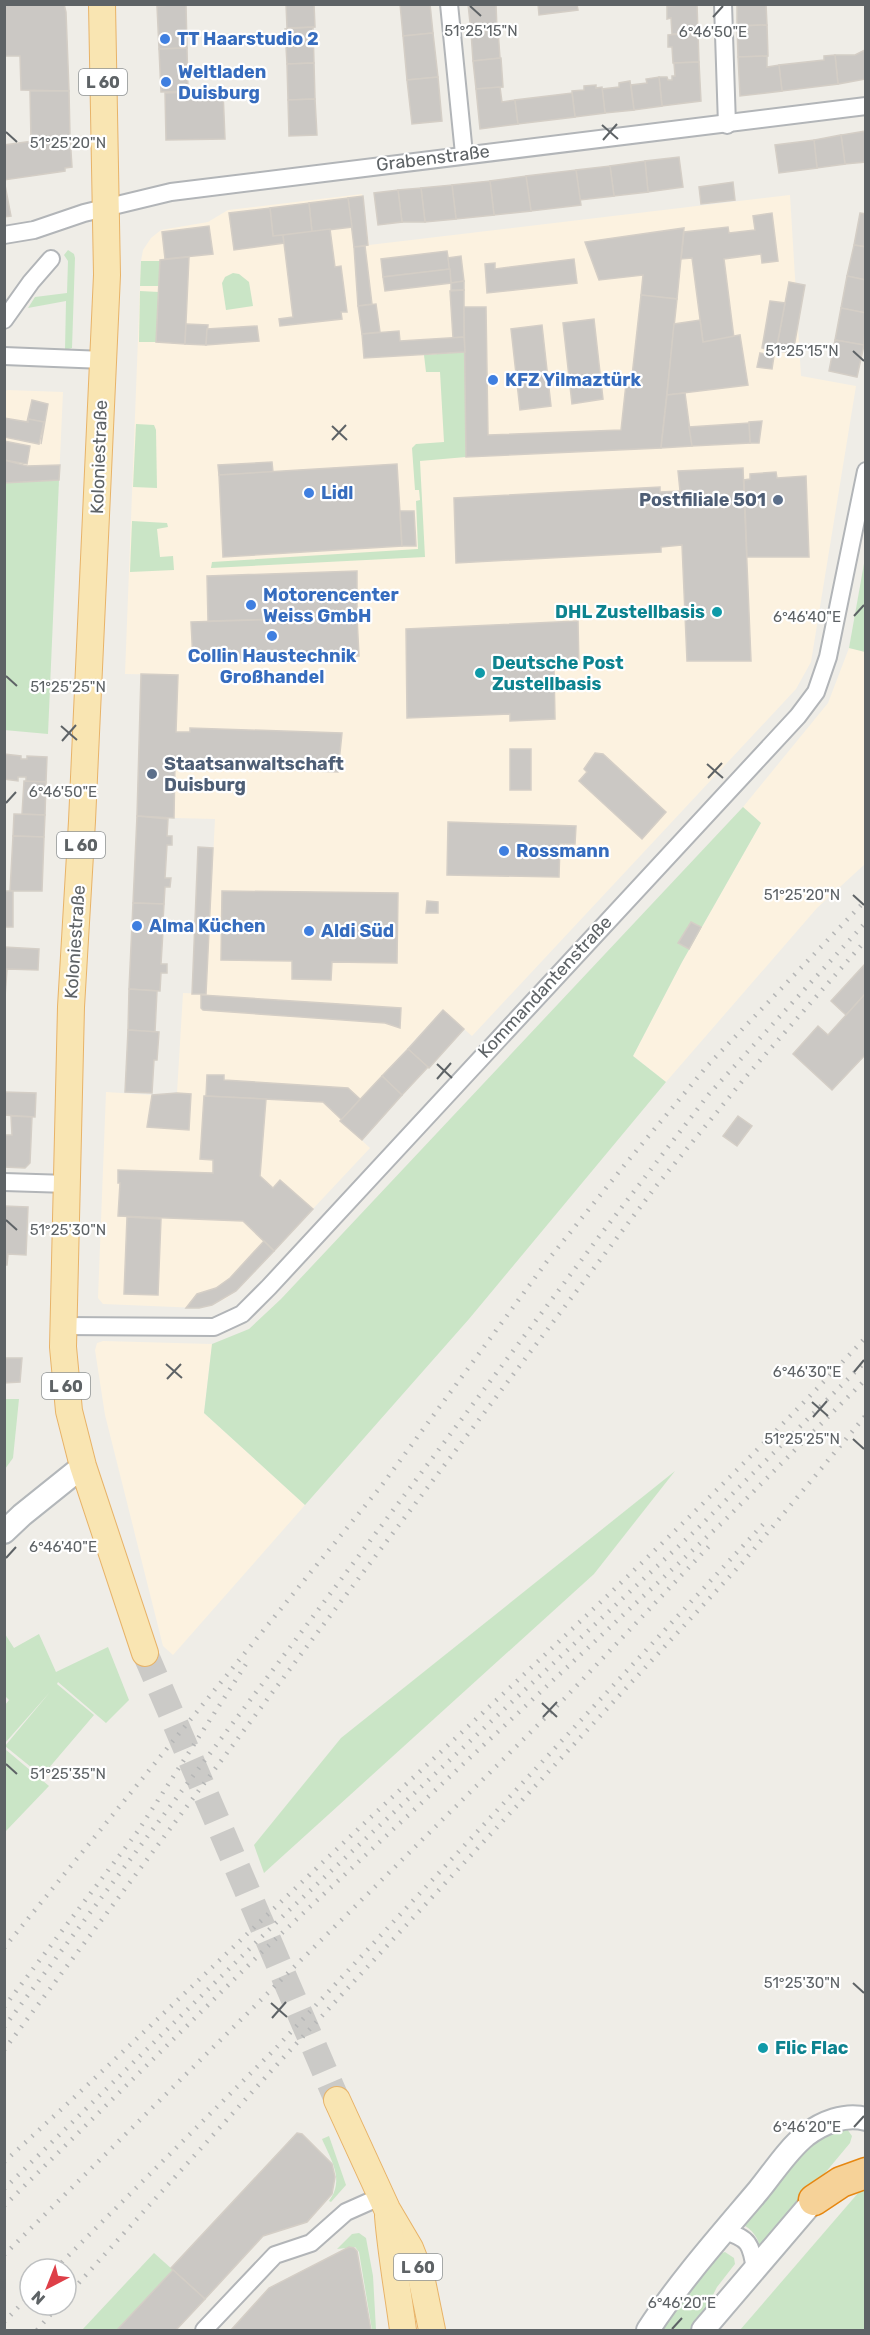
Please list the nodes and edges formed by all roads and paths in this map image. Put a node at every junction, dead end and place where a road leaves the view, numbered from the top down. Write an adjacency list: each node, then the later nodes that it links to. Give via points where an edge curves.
1 (102, 4): 7 (main road, Koloniestraße / L 60)
2 (449, 4): 6 (street)
3 (723, 4): 5 (street)
4 (866, 106): 5 (street, Grabenstraße)
5 (727, 125): 6 (street, Grabenstraße)
6 (464, 154): 7 (street, Grabenstraße, via 171,192)
7 (106, 207): 8 (street, Grabenstraße); 12 (main road, Koloniestraße / L 60)
8 (4, 235)
9 (51, 259): 10 (street)
10 (4, 320)
11 (4, 356): 12 (street)
12 (104, 360): 15 (main road, Koloniestraße / L 60, via 70,1007)
13 (866, 471): 16 (street, Kommandantenstraße, via 828,657 816,692 277,1279 242,1314 214,1327)
14 (4, 1182): 15 (street)
15 (68, 1184): 16 (main road, Koloniestraße / L 60)
16 (63, 1326): 17 (main road, Koloniestraße / L 60, via 69,1411)
17 (82, 1466): 18 (main road); 19 (main road, Koloniestraße / L 60)
18 (4, 1532)
19 (145, 1653)
20 (337, 2100): 24 (main road, L 60)
21 (866, 2119): 25 (main road, via 837,2120 806,2135)
22 (866, 2174): 23 (highway, via 841,2182)
23 (814, 2200): 26 (main road)
24 (385, 2203): 27 (street, via 346,2212 311,2243 275,2255); 28 (main road, L 60); 29 (main road, L 60, via 421,2276)
25 (724, 2231): 26 (street, via 748,2242); 30 (main road)
26 (755, 2268): 31 (main road)
27 (204, 2331)
28 (403, 2331)
29 (432, 2331)
30 (648, 2331)
31 (703, 2331)

